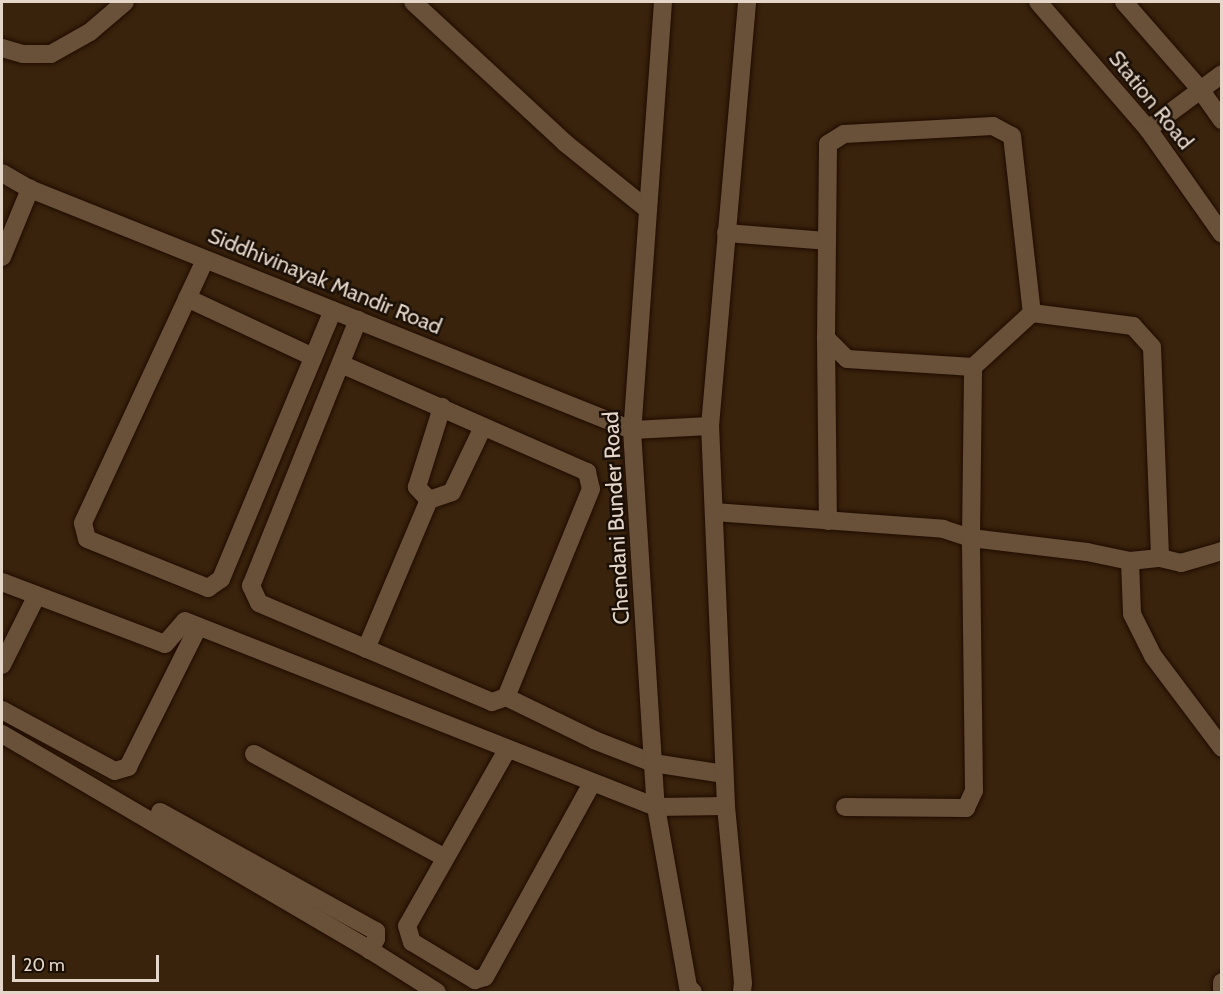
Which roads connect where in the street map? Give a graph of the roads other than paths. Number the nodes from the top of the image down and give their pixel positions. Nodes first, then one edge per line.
1 (125, 2) edge
2 (415, 2) edge
3 (663, 2) edge
4 (747, 2) edge
5 (1038, 2) edge
6 (1124, 2) edge
7 (2, 48) edge
8 (1221, 74) edge
9 (1200, 89) junction
10 (1221, 120) edge
11 (1148, 129) junction
12 (2, 173) edge
13 (30, 189) junction
14 (647, 209) junction
15 (9, 221) edge
16 (726, 233) junction
17 (1221, 234) edge
18 (827, 241) junction
19 (2, 256) edge
20 (205, 260) junction
21 (188, 298) junction
22 (333, 310) junction
23 (1032, 313) junction
24 (358, 320) junction
25 (826, 338) junction
26 (313, 357) junction
27 (341, 364) junction
28 (973, 367) junction
29 (442, 407) junction
30 (710, 426) junction
31 (483, 427) junction
32 (633, 430) junction
33 (429, 500) junction
34 (714, 512) junction
35 (828, 521) junction
36 (971, 538) junction
37 (1221, 551) edge
38 (1160, 558) junction
39 (1130, 561) junction
40 (2, 582) edge
41 (37, 595) junction
42 (198, 627) junction
43 (366, 649) junction
44 (2, 665) edge
45 (506, 697) junction
46 (2, 710) edge
47 (2, 734) edge
48 (1221, 748) edge
49 (507, 750) junction
50 (254, 754) dead end
51 (653, 763) junction
52 (724, 774) junction
53 (592, 783) junction
54 (726, 806) junction
55 (656, 807) junction
56 (845, 807) dead end
57 (160, 812) dead end
58 (444, 857) junction
59 (370, 950) junction
60 (1221, 982) edge
61 (1221, 990) edge
62 (437, 993) edge
63 (693, 993) edge
64 (742, 993) edge

1 - 7 street
2 - 14 street
3 - 14 street, Chendani Bunder Road
4 - 16 street
5 - 11 street, Station Road
6 - 9 street, Station Road
8 - 9 street
9 - 10 street, Station Road
9 - 11 street
11 - 17 street, Station Road
12 - 13 street, Siddhivinayak Mandir Road
13 - 15 street
13 - 20 street, Siddhivinayak Mandir Road
14 - 32 street, Chendani Bunder Road
15 - 19 street
16 - 18 street
16 - 30 street
18 - 23 street
18 - 25 street
20 - 21 street
20 - 22 street, Siddhivinayak Mandir Road
21 - 26 street
21 - 26 street
22 - 24 street, Siddhivinayak Mandir Road
22 - 26 street
23 - 28 street
23 - 38 street
24 - 27 street
24 - 32 street, Siddhivinayak Mandir Road
25 - 28 street
25 - 35 street
27 - 29 street
27 - 43 street
28 - 36 street
29 - 31 street
29 - 33 street
30 - 32 street
30 - 34 street
31 - 33 street
31 - 45 street
32 - 51 street, Chendani Bunder Road
33 - 43 street
34 - 35 street
34 - 52 street
35 - 36 street
36 - 39 street
36 - 56 street
37 - 38 street
38 - 39 street
39 - 48 street
40 - 41 street
41 - 42 street
41 - 44 street
42 - 46 street
42 - 49 street
43 - 45 street
45 - 51 street
47 - 59 street
49 - 53 street
49 - 58 street
50 - 58 street
51 - 52 street
51 - 55 street, Chendani Bunder Road
52 - 54 street
53 - 55 street
53 - 58 street
54 - 55 street
54 - 64 street
55 - 63 street, Chendani Bunder Road
57 - 59 street
59 - 62 street
60 - 61 street

